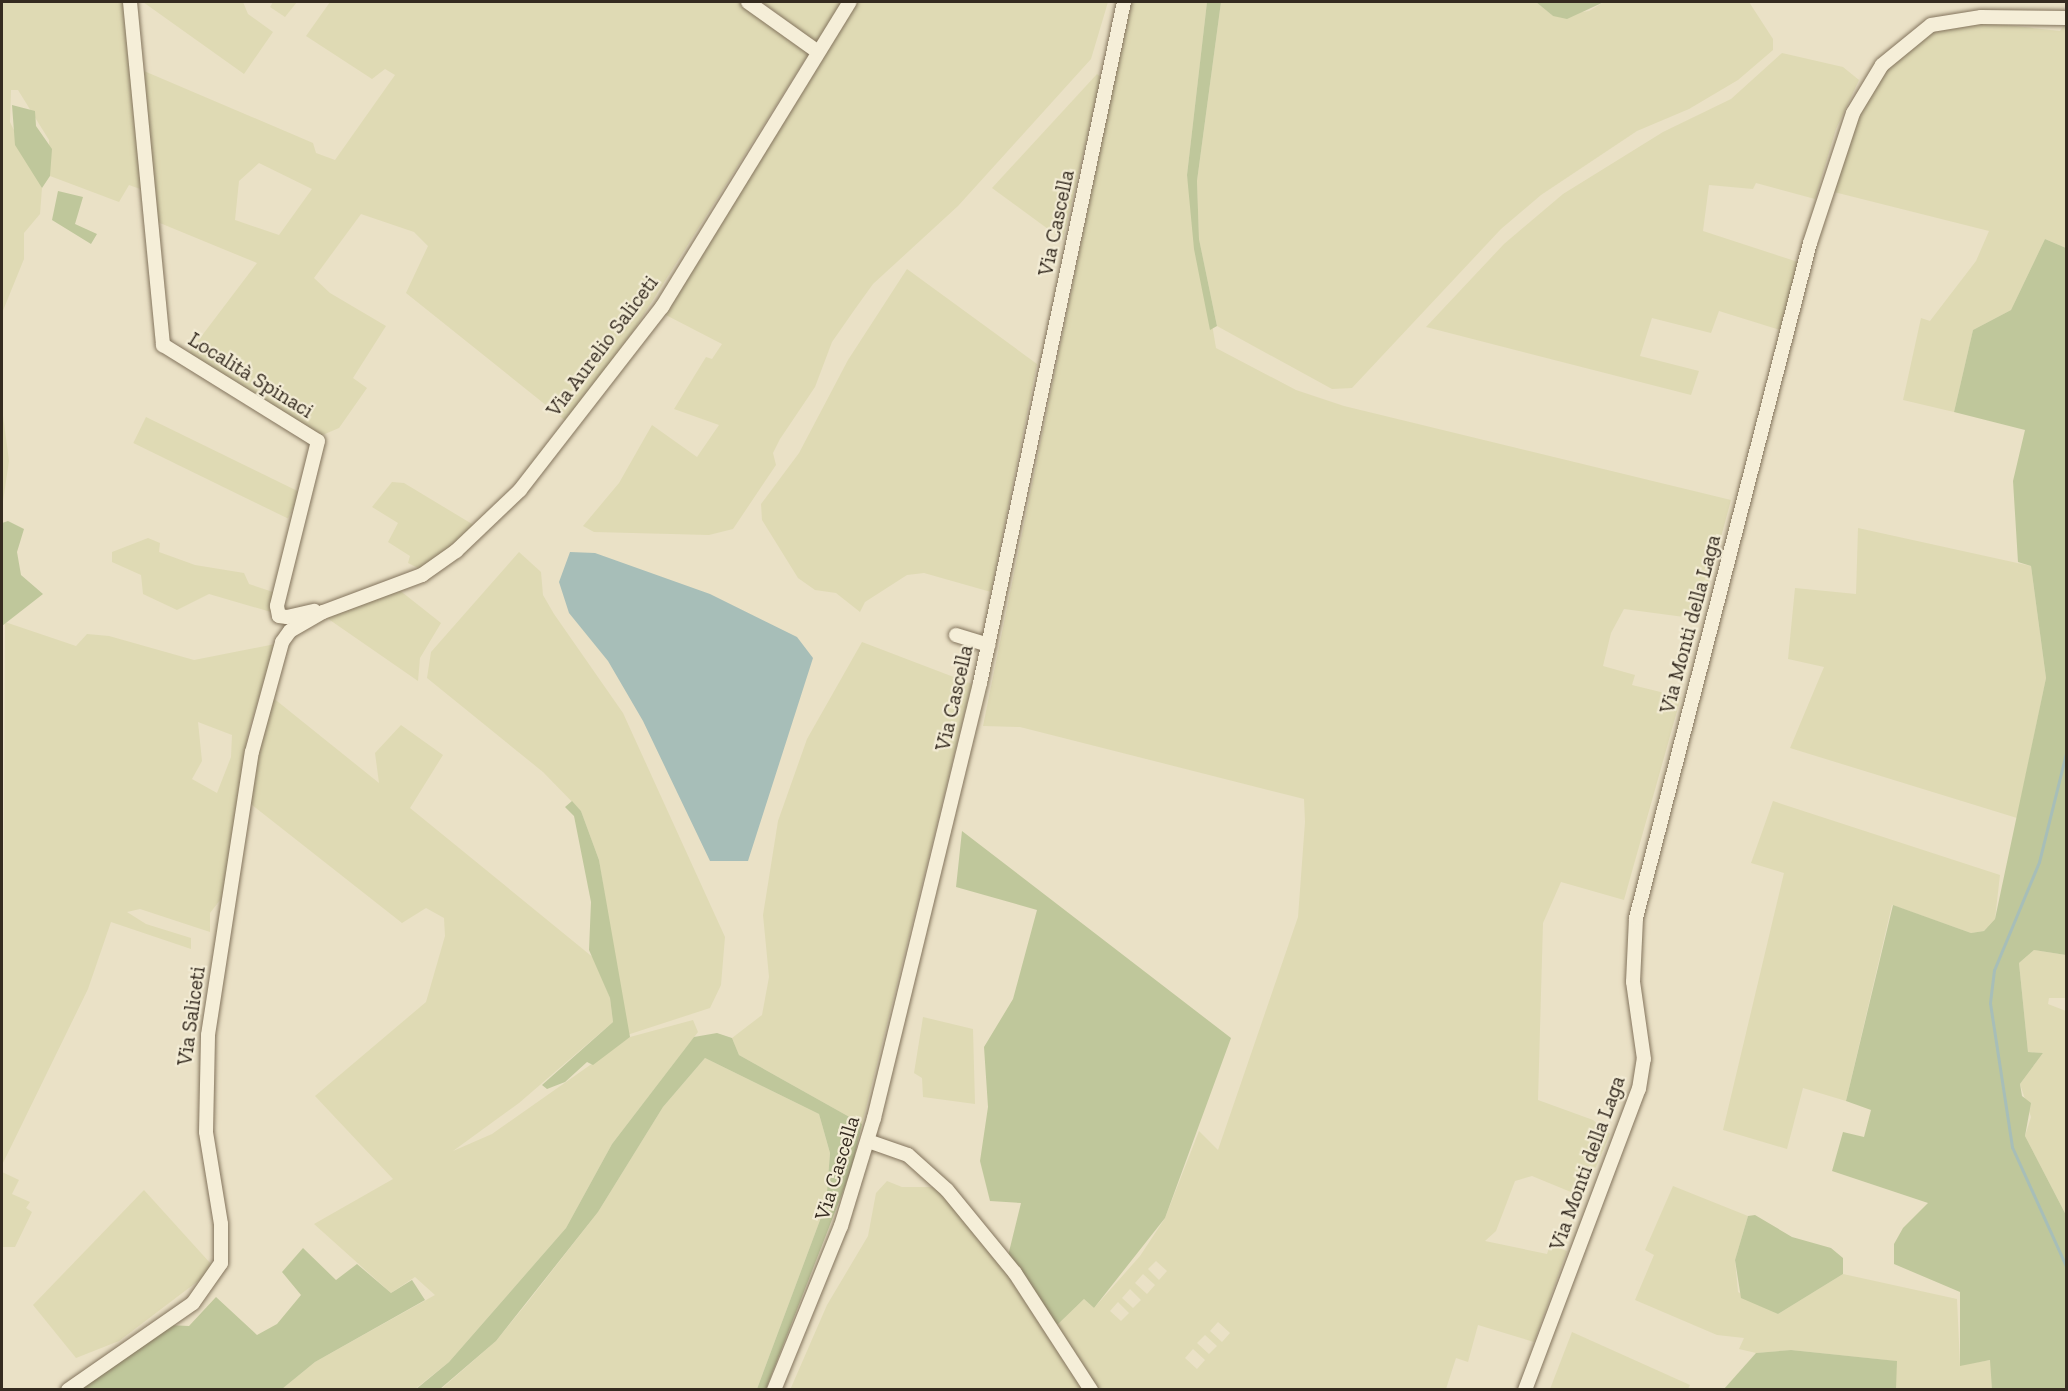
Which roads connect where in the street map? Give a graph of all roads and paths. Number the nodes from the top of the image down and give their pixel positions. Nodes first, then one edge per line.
1 (130, 2) edge
2 (748, 2) edge
3 (850, 2) edge
4 (1124, 2) edge
5 (2067, 18) edge
6 (818, 52) junction
7 (334, 611) junction
8 (956, 635) dead end
9 (988, 645) junction
10 (868, 1142) junction
11 (68, 1389) edge
12 (774, 1389) edge
13 (1091, 1389) edge
14 (1525, 1389) edge

1 - 7 street, Località Spinaci
2 - 6 street
3 - 6 street, Via Aurelio Saliceti
4 - 9 street, Via Cascella
5 - 14 street, Via Monti della Laga
6 - 7 street, Via Aurelio Saliceti
7 - 11 street, Via Saliceti
8 - 9 street
9 - 10 street, Via Cascella
10 - 12 street, Via Cascella
10 - 13 street

